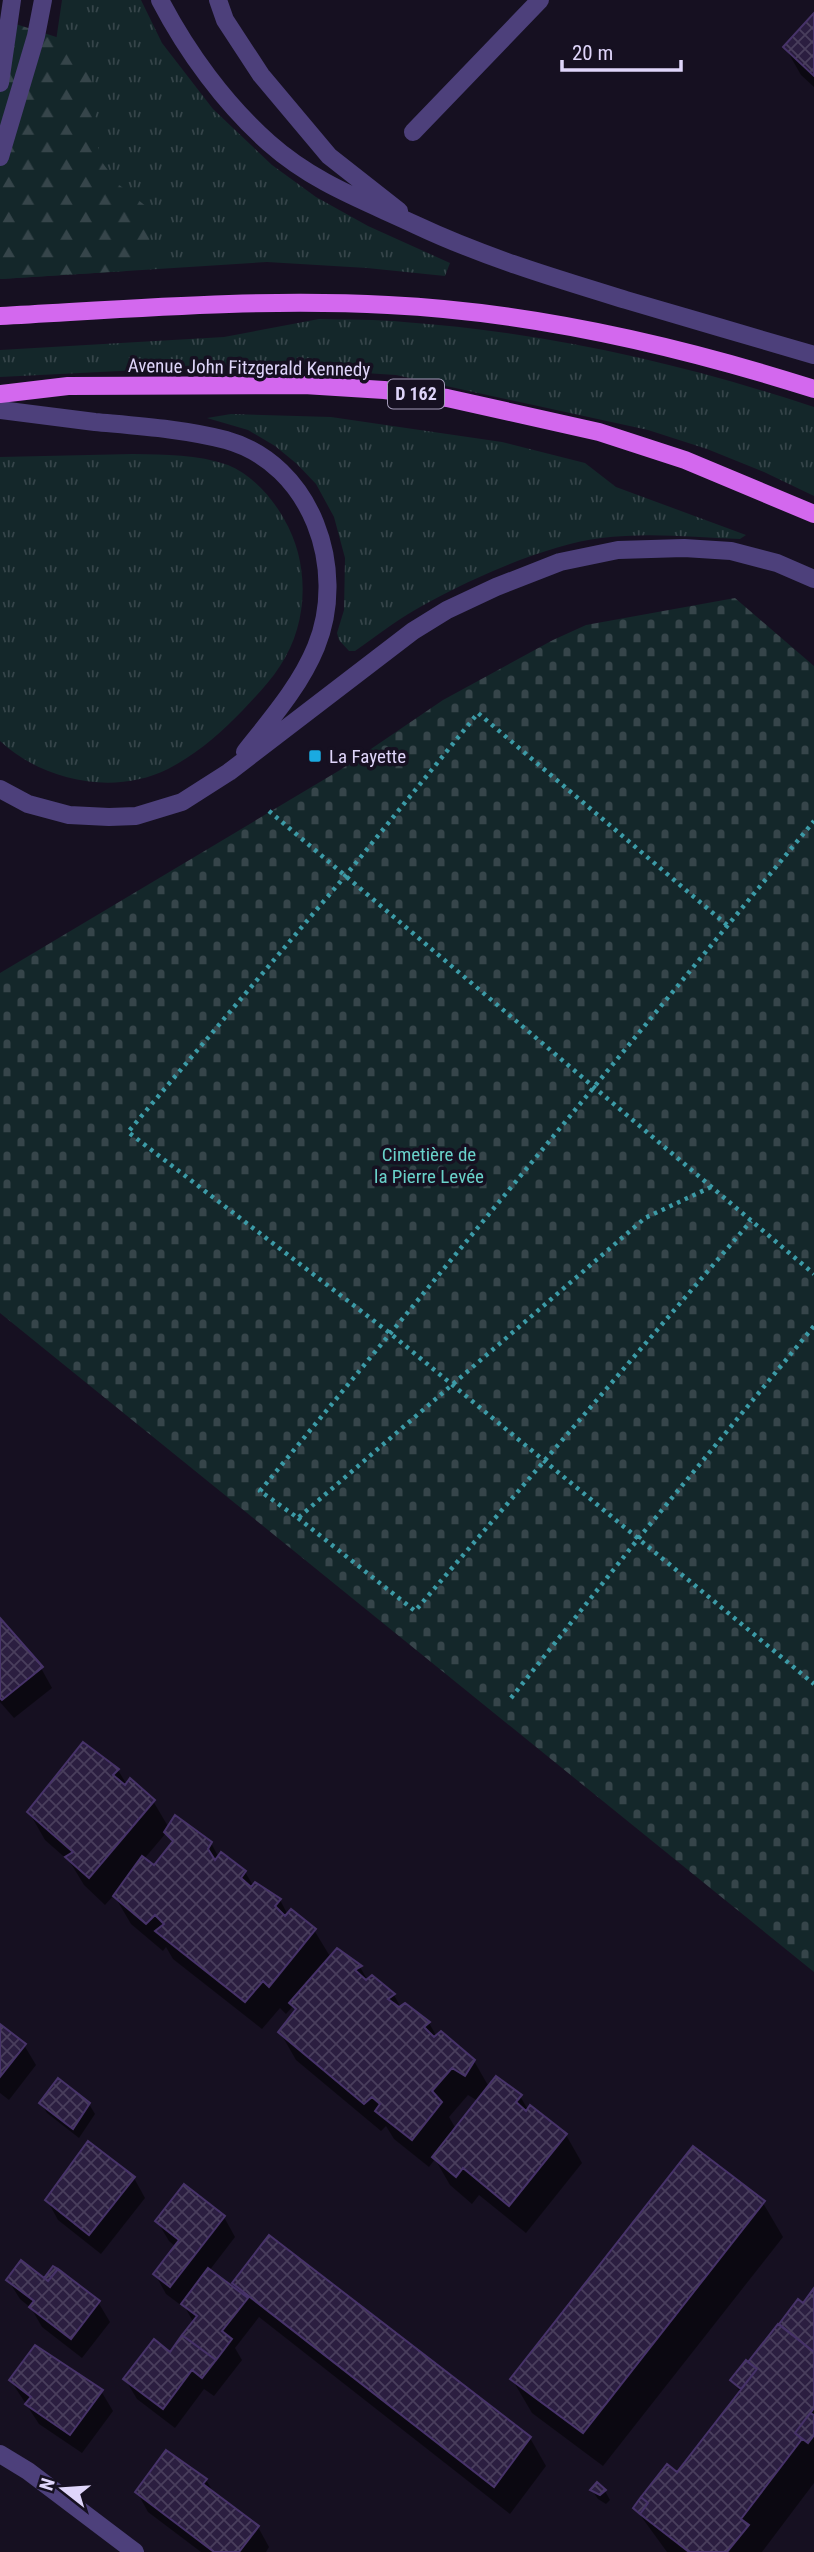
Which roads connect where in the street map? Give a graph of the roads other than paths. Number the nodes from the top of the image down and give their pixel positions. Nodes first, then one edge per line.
1 (12, 0) edge
2 (24, 0) edge
3 (43, 0) edge
4 (160, 0) edge
5 (218, 0) edge
6 (540, 0) edge
7 (36, 36) junction
8 (0, 83) edge
9 (413, 132) dead end
10 (0, 157) edge
11 (418, 226) junction
12 (0, 316) edge
13 (814, 355) edge
14 (814, 389) edge
15 (0, 394) edge
16 (0, 410) edge
17 (814, 514) edge
18 (814, 579) edge
19 (229, 772) junction
20 (0, 789) edge
21 (0, 2454) edge
22 (135, 2552) edge

1 - 8 street
2 - 7 street
3 - 7 street
4 - 11 street
5 - 11 street
6 - 9 street
7 - 10 street
11 - 13 street
12 - 14 main road
15 - 17 main road, Avenue John Fitzgerald Kennedy / D 162
16 - 19 street
18 - 19 street
19 - 20 street
21 - 22 street

